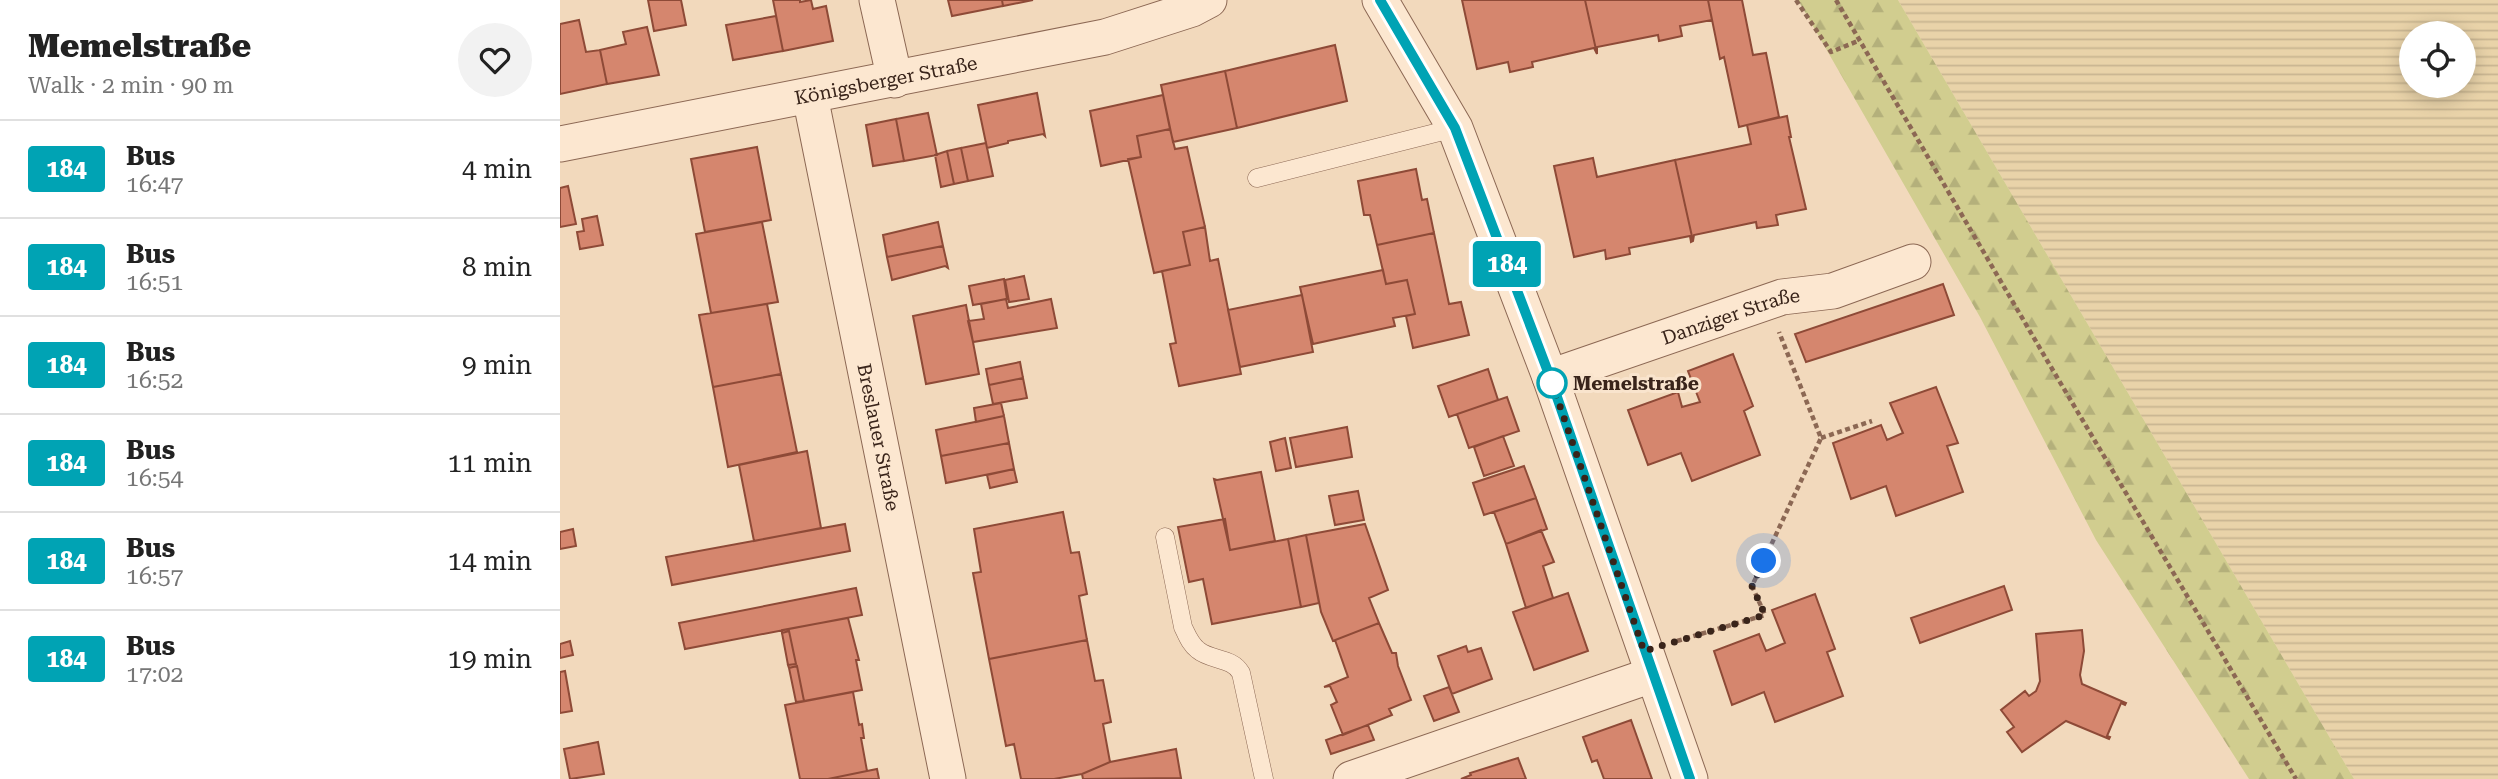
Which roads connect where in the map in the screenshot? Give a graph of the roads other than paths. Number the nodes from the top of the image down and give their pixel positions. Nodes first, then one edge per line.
1 (877, 0) edge
2 (1209, 0) edge
3 (1380, 0) edge
4 (895, 80) junction
5 (810, 96) junction
6 (1455, 128) junction
7 (560, 144) edge
8 (1257, 178) dead end
9 (1913, 262) dead end
10 (1550, 377) junction
11 (1165, 537) dead end
12 (1648, 663) junction
13 (948, 779) edge
14 (1264, 779) edge
15 (1351, 779) edge
16 (1690, 779) edge

1 - 4 street
2 - 4 street, Königsberger Straße
3 - 6 street
4 - 5 street, Königsberger Straße
5 - 7 street, Königsberger Straße
5 - 13 street, Breslauer Straße
6 - 8 lane
6 - 10 street
9 - 10 street, Danziger Straße
10 - 12 street
11 - 14 lane
12 - 15 street
12 - 16 street

